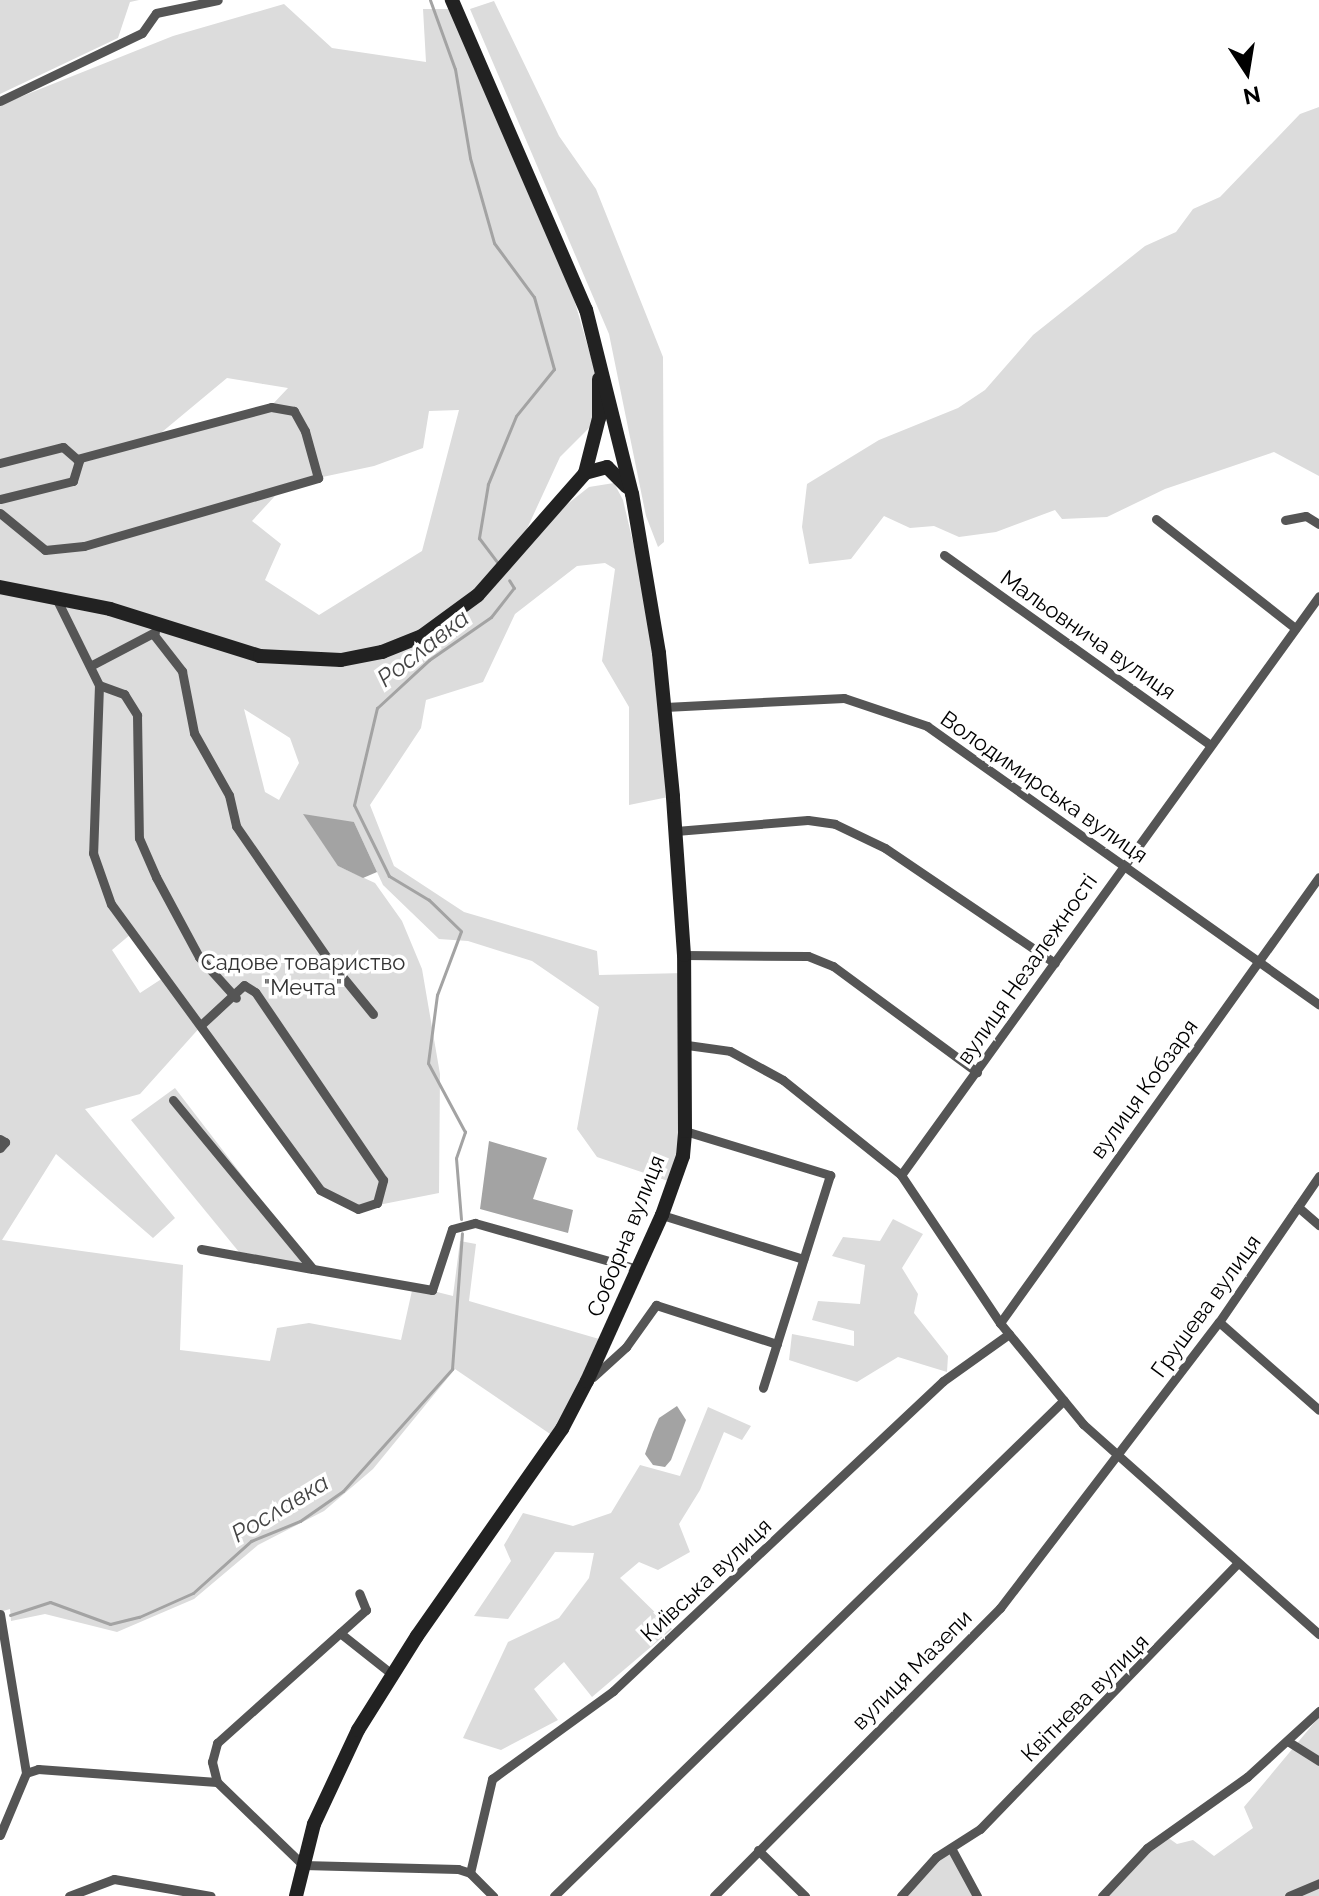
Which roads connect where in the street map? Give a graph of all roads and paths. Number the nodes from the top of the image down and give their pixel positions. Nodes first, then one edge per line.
1 (218, 0) edge
2 (452, 0) edge
3 (0, 101) edge
4 (599, 354) junction
5 (0, 452) edge
6 (77, 459) junction
7 (4, 461) edge
8 (585, 473) junction
9 (632, 494) junction
10 (0, 499) edge
11 (0, 513) edge
12 (1156, 519) dead end
13 (1285, 520) dead end
14 (1319, 524) edge
15 (944, 555) dead end
16 (0, 587) edge
17 (55, 595) junction
18 (1319, 596) edge
19 (1295, 628) junction
20 (156, 630) junction
21 (92, 665) junction
22 (99, 685) junction
23 (665, 707) junction
24 (1210, 745) junction
25 (676, 831) junction
26 (1123, 865) junction
27 (1319, 877) edge
28 (684, 955) junction
29 (1259, 961) junction
30 (1055, 963) junction
31 (236, 998) junction
32 (1319, 1005) edge
33 (373, 1014) dead end
34 (202, 1024) junction
35 (687, 1045) junction
36 (977, 1072) junction
37 (173, 1100) dead end
38 (685, 1131) junction
39 (0, 1139) edge
40 (0, 1148) edge
41 (901, 1175) junction
42 (1319, 1176) edge
43 (1298, 1207) junction
44 (662, 1215) junction
45 (1319, 1225) edge
46 (201, 1249) dead end
47 (803, 1259) junction
48 (313, 1269) junction
49 (638, 1269) junction
50 (1219, 1322) junction
51 (1000, 1323) junction
52 (1009, 1334) junction
53 (777, 1344) junction
54 (587, 1381) junction
55 (763, 1388) dead end
56 (1064, 1400) junction
57 (1319, 1410) edge
58 (1119, 1455) junction
59 (1237, 1564) junction
60 (359, 1593) dead end
61 (0, 1614) edge
62 (340, 1633) junction
63 (1319, 1634) edge
64 (393, 1675) junction
65 (1319, 1711) edge
66 (1289, 1742) junction
67 (1319, 1761) edge
68 (26, 1773) junction
69 (217, 1782) junction
70 (0, 1835) edge
71 (951, 1848) junction
72 (758, 1850) junction
73 (303, 1865) junction
74 (470, 1873) junction
75 (1319, 1883) edge
76 (86, 1892) edge
77 (69, 1896) edge
78 (211, 1896) edge
79 (296, 1896) edge
80 (493, 1896) edge
81 (554, 1896) edge
82 (714, 1896) edge
83 (805, 1896) edge
84 (901, 1896) edge
85 (977, 1896) edge
86 (1102, 1896) edge
87 (1289, 1896) edge

1 - 3 street
2 - 4 street
4 - 8 street
4 - 9 street, Соборна вулиця
5 - 7 street
6 - 7 street
6 - 10 street
6 - 11 street
8 - 9 street
8 - 20 street
9 - 23 street, Соборна вулиця
12 - 19 street
13 - 14 street
15 - 24 street, Мальовнича вулиця
16 - 17 street
17 - 20 street
17 - 21 street
18 - 19 street, вулиця Незалежності
19 - 24 street, вулиця Незалежності
20 - 21 street
20 - 33 street
21 - 22 street
22 - 31 street
22 - 34 street
23 - 25 street, Соборна вулиця
23 - 26 street, Володимирська вулиця
24 - 26 street, вулиця Незалежності
25 - 28 street, Соборна вулиця
25 - 30 street
26 - 29 street, Володимирська вулиця
26 - 30 street, вулиця Незалежності
27 - 29 street, вулиця Кобзаря
28 - 35 street, Соборна вулиця
28 - 36 street
29 - 32 street, Володимирська вулиця
29 - 51 street, вулиця Кобзаря
30 - 36 street, вулиця Незалежності
31 - 34 street
31 - 34 street
35 - 38 street, Соборна вулиця
35 - 41 street
36 - 41 street, вулиця Незалежності
37 - 48 street
38 - 44 street, Соборна вулиця
38 - 47 street
39 - 40 street
41 - 51 street
42 - 43 street, Грушева вулиця
43 - 45 street
43 - 50 street, Грушева вулиця
44 - 47 street
44 - 49 street, Соборна вулиця
46 - 48 street
47 - 53 street
48 - 49 street
49 - 54 street, Соборна вулиця
50 - 57 street
50 - 58 street, Грушева вулиця
51 - 52 street
52 - 56 street
52 - 74 street, Київська вулиця
53 - 54 street
53 - 55 street
54 - 64 street, Соборна вулиця
56 - 58 street
56 - 81 street
58 - 59 street
58 - 72 street, вулиця Мазепи
59 - 63 street
59 - 71 street, Квітнева вулиця
60 - 62 street
61 - 68 street
62 - 64 street
62 - 69 street
64 - 73 street, Соборна вулиця
65 - 66 street
66 - 67 street
66 - 86 street
68 - 69 street
68 - 70 street
69 - 73 street
71 - 84 street, Квітнева вулиця
71 - 85 street
72 - 82 street, вулиця Мазепи
72 - 83 street
73 - 74 street
73 - 79 street, Соборна вулиця
74 - 80 street
75 - 87 street
76 - 77 street
76 - 78 street

